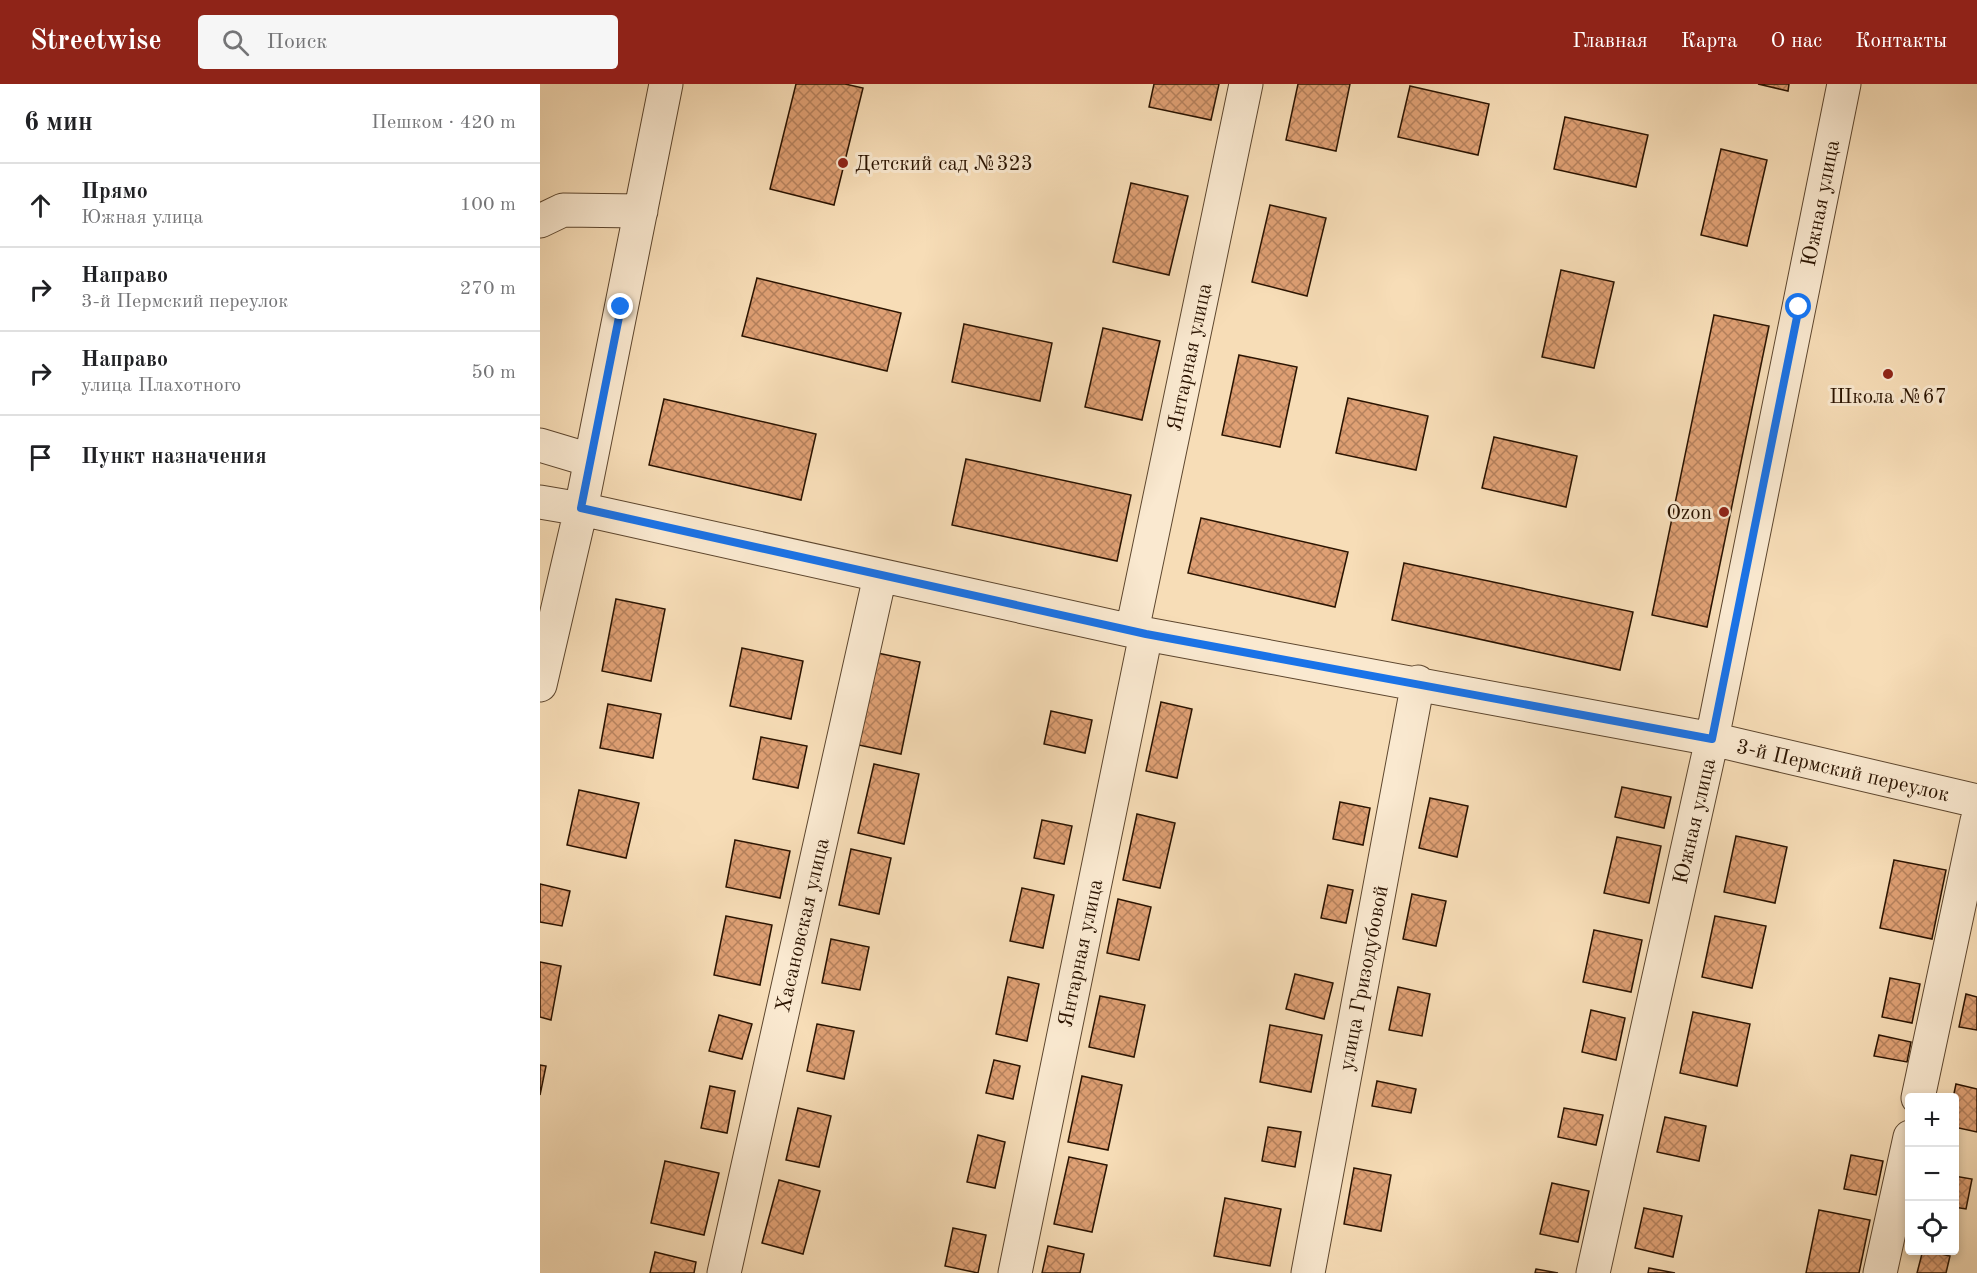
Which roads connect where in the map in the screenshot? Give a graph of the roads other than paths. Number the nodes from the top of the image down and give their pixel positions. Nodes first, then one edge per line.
1 (666, 84) edge
2 (1246, 84) edge
3 (1844, 84) edge
4 (641, 211) junction
5 (552, 215) edge
6 (540, 445) edge
7 (590, 460) junction
8 (540, 502) edge
9 (581, 508) junction
10 (880, 576) junction
11 (1139, 632) junction
12 (1418, 682) junction
13 (540, 685) edge
14 (1712, 739) junction
15 (1977, 801) edge
16 (1977, 821) edge
17 (1919, 1093) edge
18 (1908, 1147) edge
19 (724, 1273) edge
20 (1015, 1273) edge
21 (1308, 1273) edge
22 (1593, 1273) edge
23 (1880, 1273) edge

1 - 4 street
2 - 11 street, Янтарная улица
3 - 14 street, Южная улица
4 - 5 street
4 - 7 street
6 - 7 street
7 - 9 street
8 - 9 street, 3-й Пермский переулок
9 - 10 street, 3-й Пермский переулок
9 - 13 street
10 - 11 street, 3-й Пермский переулок
10 - 19 street, Хасановская улица
11 - 12 street, 3-й Пермский переулок
11 - 20 street, Янтарная улица
12 - 14 street, 3-й Пермский переулок
12 - 21 street, улица Гризодубовой
14 - 15 street, 3-й Пермский переулок
14 - 22 street, Южная улица
16 - 17 street
18 - 23 street

